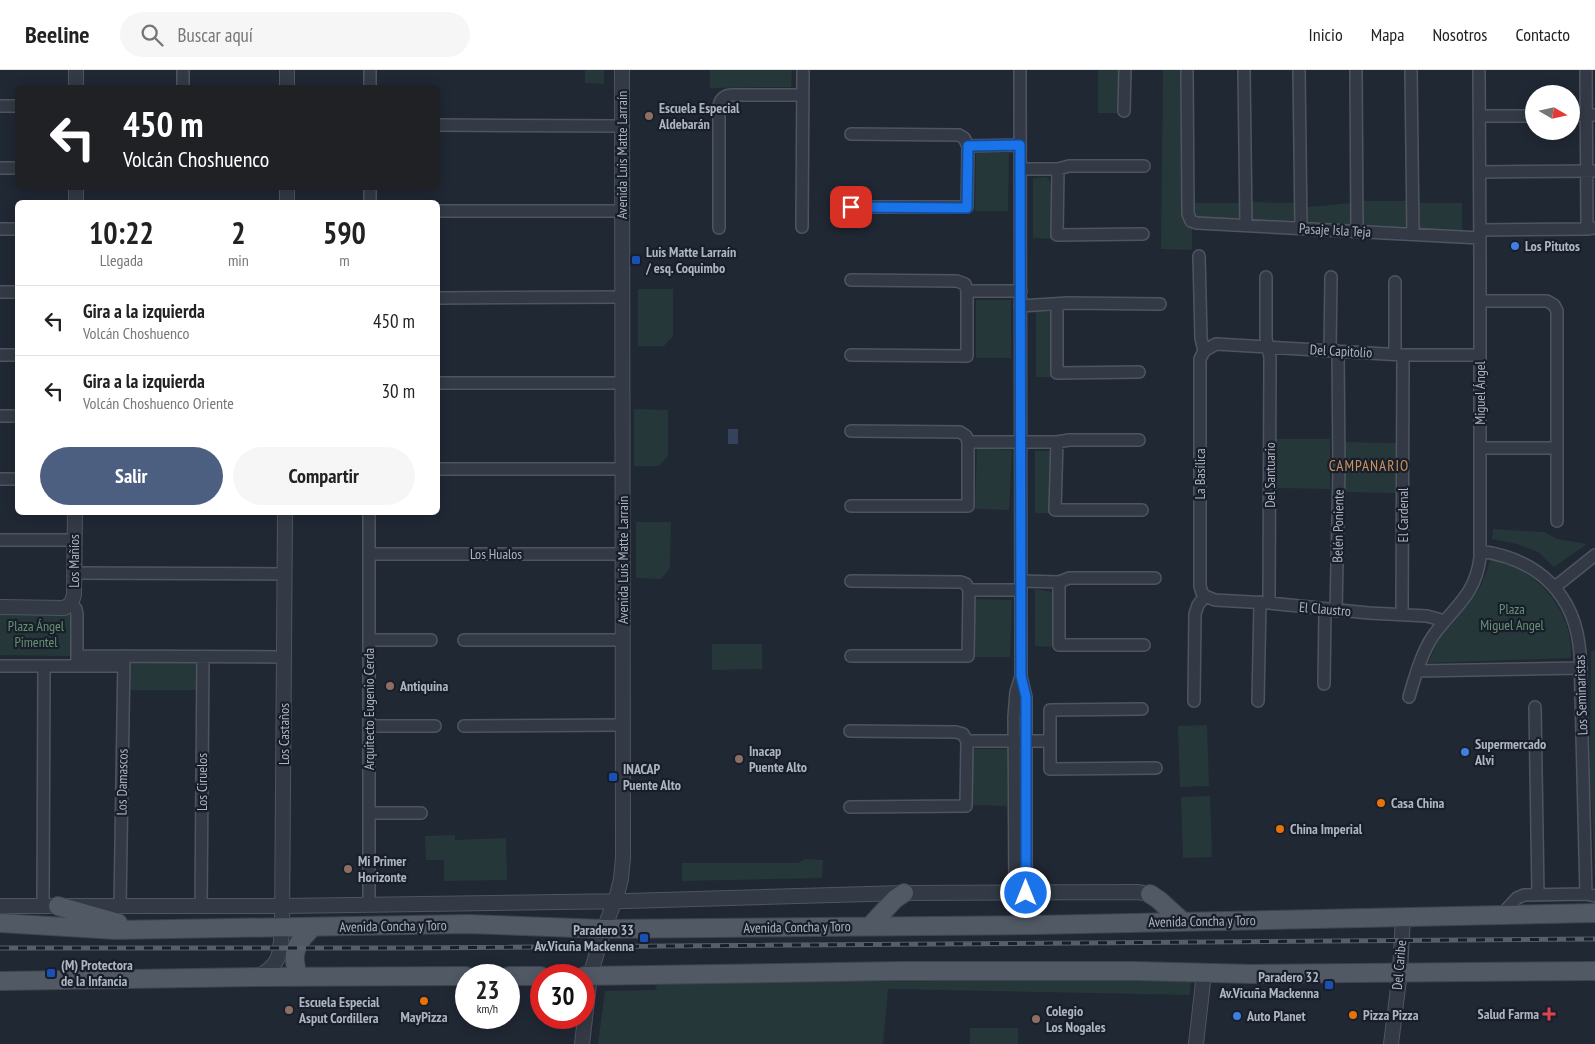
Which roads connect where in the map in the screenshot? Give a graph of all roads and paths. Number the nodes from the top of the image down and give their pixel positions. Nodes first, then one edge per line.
1 (76, 70) edge
2 (183, 70) edge
3 (287, 70) edge
4 (370, 70) edge
5 (622, 70) edge
6 (803, 70) edge
7 (1020, 70) edge
8 (1125, 70) edge
9 (1187, 70) edge
10 (1244, 70) edge
11 (1299, 70) edge
12 (1356, 70) edge
13 (1412, 70) edge
14 (1479, 70) edge
15 (1586, 70) edge
16 (76, 85) edge
17 (183, 85) edge
18 (287, 85) edge
19 (370, 85) edge
20 (803, 95) junction
21 (0, 106) edge
22 (15, 106) edge
23 (1124, 111) dead end
24 (1591, 115) edge
25 (1479, 116) junction
26 (1525, 116) edge
27 (440, 125) edge
28 (622, 126) junction
29 (851, 134) dead end
30 (1020, 145) junction
31 (968, 146) junction
32 (1144, 166) dead end
33 (0, 168) edge
34 (15, 168) edge
35 (1020, 169) junction
36 (1058, 169) junction
37 (1591, 171) edge
38 (1480, 172) junction
39 (851, 207) dead end
40 (622, 211) junction
41 (440, 212) edge
42 (1246, 225) junction
43 (802, 227) dead end
44 (719, 228) dead end
45 (1301, 228) junction
46 (1591, 228) edge
47 (0, 229) edge
48 (15, 229) edge
49 (1357, 231) junction
50 (1143, 234) dead end
51 (1413, 234) junction
52 (1480, 234) junction
53 (1199, 256) dead end
54 (1266, 277) dead end
55 (1330, 277) dead end
56 (851, 280) dead end
57 (1395, 282) dead end
58 (967, 291) junction
59 (1020, 291) junction
60 (0, 292) edge
61 (15, 292) edge
62 (622, 297) junction
63 (440, 298) edge
64 (1480, 301) junction
65 (1160, 304) dead end
66 (1057, 305) junction
67 (1020, 306) junction
68 (1268, 347) junction
69 (1204, 351) junction
70 (1334, 351) junction
71 (0, 355) edge
72 (15, 355) edge
73 (851, 355) dead end
74 (1399, 355) junction
75 (1480, 355) junction
76 (1139, 372) dead end
77 (440, 383) edge
78 (622, 383) junction
79 (0, 416) edge
80 (15, 416) edge
81 (851, 431) dead end
82 (1139, 440) dead end
83 (968, 442) junction
84 (1020, 442) junction
85 (1057, 442) junction
86 (1480, 448) junction
87 (1557, 448) junction
88 (623, 468) junction
89 (440, 469) edge
90 (0, 479) edge
91 (15, 479) edge
92 (851, 506) dead end
93 (1142, 510) dead end
94 (74, 515) edge
95 (285, 515) edge
96 (369, 515) edge
97 (1557, 521) dead end
98 (0, 540) edge
99 (74, 540) junction
100 (1480, 551) junction
101 (370, 554) junction
102 (623, 554) junction
103 (1595, 554) edge
104 (74, 572) junction
105 (285, 574) junction
106 (1155, 578) dead end
107 (851, 581) dead end
108 (1059, 582) junction
109 (1021, 586) junction
110 (1555, 588) junction
111 (969, 590) junction
112 (1204, 596) junction
113 (1265, 603) junction
114 (70, 604) junction
115 (0, 607) edge
116 (1331, 610) junction
117 (1402, 614) junction
118 (1445, 621) junction
119 (369, 640) junction
120 (431, 640) dead end
121 (464, 640) dead end
122 (623, 640) junction
123 (1144, 645) dead end
124 (851, 656) dead end
125 (203, 657) junction
126 (284, 657) junction
127 (77, 661) junction
128 (124, 661) junction
129 (0, 666) edge
130 (44, 666) junction
131 (1581, 668) junction
132 (1418, 671) junction
133 (1324, 684) dead end
134 (1409, 698) dead end
135 (1194, 700) dead end
136 (1258, 701) dead end
137 (1536, 707) dead end
138 (1142, 709) dead end
139 (623, 725) junction
140 (369, 726) junction
141 (435, 726) dead end
142 (464, 726) dead end
143 (850, 731) dead end
144 (967, 741) junction
145 (1020, 741) junction
146 (1050, 741) junction
147 (1156, 768) dead end
148 (850, 807) dead end
149 (369, 813) junction
150 (420, 813) dead end
151 (904, 893) junction
152 (1020, 893) junction
153 (1150, 894) joint
154 (1538, 895) junction
155 (1591, 895) edge
156 (615, 901) junction
157 (369, 905) junction
158 (0, 906) edge
159 (51, 906) junction
160 (201, 906) junction
161 (283, 906) junction
162 (120, 907) junction
163 (1595, 913) edge
164 (1502, 914) junction
165 (1403, 916) junction
166 (1182, 921) junction
167 (0, 923) edge
168 (870, 926) junction
169 (313, 927) junction
170 (282, 928) junction
171 (604, 929) junction
172 (142, 930) junction
173 (280, 955) junction
174 (591, 964) edge
175 (296, 967) junction
176 (1595, 971) edge
177 (1400, 972) junction
178 (1204, 973) junction
179 (455, 976) edge
180 (595, 976) edge
181 (257, 977) junction
182 (312, 977) junction
183 (0, 982) edge
184 (583, 1029) edge
185 (582, 1044) edge
186 (1196, 1044) edge
187 (1391, 1044) edge

1 - 16 street
2 - 17 street
3 - 18 street
4 - 19 street
5 - 28 street, Avenida Luis Matte Larraín
6 - 20 street
7 - 30 street
8 - 23 street
9 - 42 street, Pasaje Isla Teja
10 - 42 street
11 - 45 street
12 - 49 street
13 - 51 street
14 - 25 street, Miguel Ángel
15 - 24 street
20 - 43 street
20 - 44 street
21 - 22 street
24 - 37 street
25 - 26 street
25 - 38 street, Miguel Ángel
27 - 28 street
28 - 40 street, Avenida Luis Matte Larraín
29 - 31 street
30 - 31 street
30 - 35 street
31 - 39 street
32 - 36 street
33 - 34 street
35 - 36 street
35 - 59 street
36 - 50 street
37 - 38 street
37 - 46 street
38 - 52 street, Miguel Ángel
40 - 41 street
40 - 62 street, Avenida Luis Matte Larraín
42 - 45 street, Pasaje Isla Teja
45 - 49 street, Pasaje Isla Teja
46 - 52 street, Pasaje Isla Teja
47 - 48 street
49 - 51 street, Pasaje Isla Teja
51 - 52 street, Pasaje Isla Teja
52 - 64 street, Miguel Ángel
53 - 69 street, La Basílica
54 - 68 street, Del Santuario
55 - 70 street, Belén Poniente
56 - 58 street
57 - 74 street, El Cardenal
58 - 59 street
58 - 73 street
59 - 67 street
60 - 61 street
62 - 63 street
62 - 78 street, Avenida Luis Matte Larraín
64 - 75 street, Miguel Ángel
64 - 87 street
65 - 66 street
66 - 67 street
66 - 76 street
67 - 84 street
68 - 69 street, Del Capitolio
68 - 70 street, Del Capitolio
68 - 113 street, Del Santuario
69 - 112 street, La Basílica
70 - 74 street, Del Capitolio
70 - 116 street, Belén Poniente
71 - 72 street
74 - 75 street, Del Capitolio
74 - 117 street, El Cardenal
75 - 86 street, Miguel Ángel
77 - 78 street
78 - 88 street, Avenida Luis Matte Larraín
79 - 80 street
81 - 83 street
82 - 85 street
83 - 84 street
83 - 92 street
84 - 85 street
84 - 109 street
85 - 93 street
86 - 87 street
86 - 100 street, Miguel Ángel
87 - 97 street
88 - 89 street
88 - 102 street, Avenida Luis Matte Larraín
90 - 91 street
94 - 99 street, Los Mañíos
95 - 105 street, Los Castaños
96 - 101 street, Arquitecto Eugenio Cerda
98 - 99 street
99 - 104 street, Los Mañíos
100 - 110 street, Los Seminaristas
100 - 118 street, Miguel Ángel
101 - 102 street, Los Hualos
101 - 119 street, Arquitecto Eugenio Cerda
102 - 122 street, Avenida Luis Matte Larraín
103 - 110 street
104 - 105 street
104 - 114 street, Los Mañíos
105 - 126 street, Los Castaños
106 - 108 street
107 - 111 street
108 - 109 street
108 - 123 street
109 - 111 street
109 - 145 street
110 - 131 street, Los Seminaristas
111 - 124 street
112 - 113 street, El Claustro
112 - 135 street
113 - 116 street, El Claustro
113 - 136 street, Del Santuario
114 - 115 street
114 - 127 street, Los Mañíos
116 - 117 street, El Claustro
116 - 133 street, Belén Poniente
117 - 118 street, El Claustro
118 - 132 street, Miguel Ángel
119 - 120 street
119 - 140 street, Arquitecto Eugenio Cerda
121 - 122 street
122 - 139 street, Avenida Luis Matte Larraín
125 - 126 street
125 - 128 street
125 - 160 street, Los Ciruelos
126 - 161 street, Los Castaños
127 - 128 street
127 - 130 street
128 - 162 street, Los Damascos
129 - 130 street
130 - 159 street
131 - 132 street
131 - 155 street, Los Seminaristas
132 - 134 street, Miguel Ángel
137 - 154 street
138 - 146 street
139 - 142 street
139 - 156 street, Avenida Luis Matte Larraín
140 - 141 street
140 - 149 street, Arquitecto Eugenio Cerda
143 - 144 street
144 - 145 street
144 - 148 street
145 - 146 street
145 - 152 street
146 - 147 street
149 - 150 street
149 - 157 street, Arquitecto Eugenio Cerda
151 - 152 street, Avenida Concha y Toro
151 - 156 street, Avenida Concha y Toro
151 - 168 main road
152 - 153 street, Avenida Concha y Toro
153 - 166 main road
154 - 155 street
154 - 164 street
156 - 157 street, Avenida Concha y Toro
156 - 171 street, Avenida Luis Matte Larraín
157 - 161 street, Avenida Concha y Toro
158 - 159 street, Avenida Concha y Toro
159 - 162 street, Avenida Concha y Toro
159 - 172 main road
160 - 161 street, Avenida Concha y Toro
160 - 162 street, Avenida Concha y Toro
161 - 170 street, Los Castaños
163 - 164 main road, Avenida Concha y Toro
164 - 165 main road, Avenida Concha y Toro
165 - 166 main road, Avenida Concha y Toro
165 - 177 street, Del Caribe
166 - 168 main road, Avenida Concha y Toro
167 - 172 main road, Avenida Concha y Toro
168 - 171 main road, Avenida Concha y Toro
169 - 170 main road, Avenida Concha y Toro
169 - 171 main road, Avenida Concha y Toro
169 - 175 main road
170 - 172 main road, Avenida Concha y Toro
170 - 173 street, Los Castaños
171 - 174 street, Avenida Luis Matte Larraín
173 - 175 street
173 - 181 street
175 - 182 street
176 - 177 main road
177 - 178 main road
177 - 187 street, Del Caribe
178 - 180 main road
178 - 186 street
179 - 182 main road
181 - 182 main road
181 - 183 main road
184 - 185 street, Avenida Luis Matte Larraín

